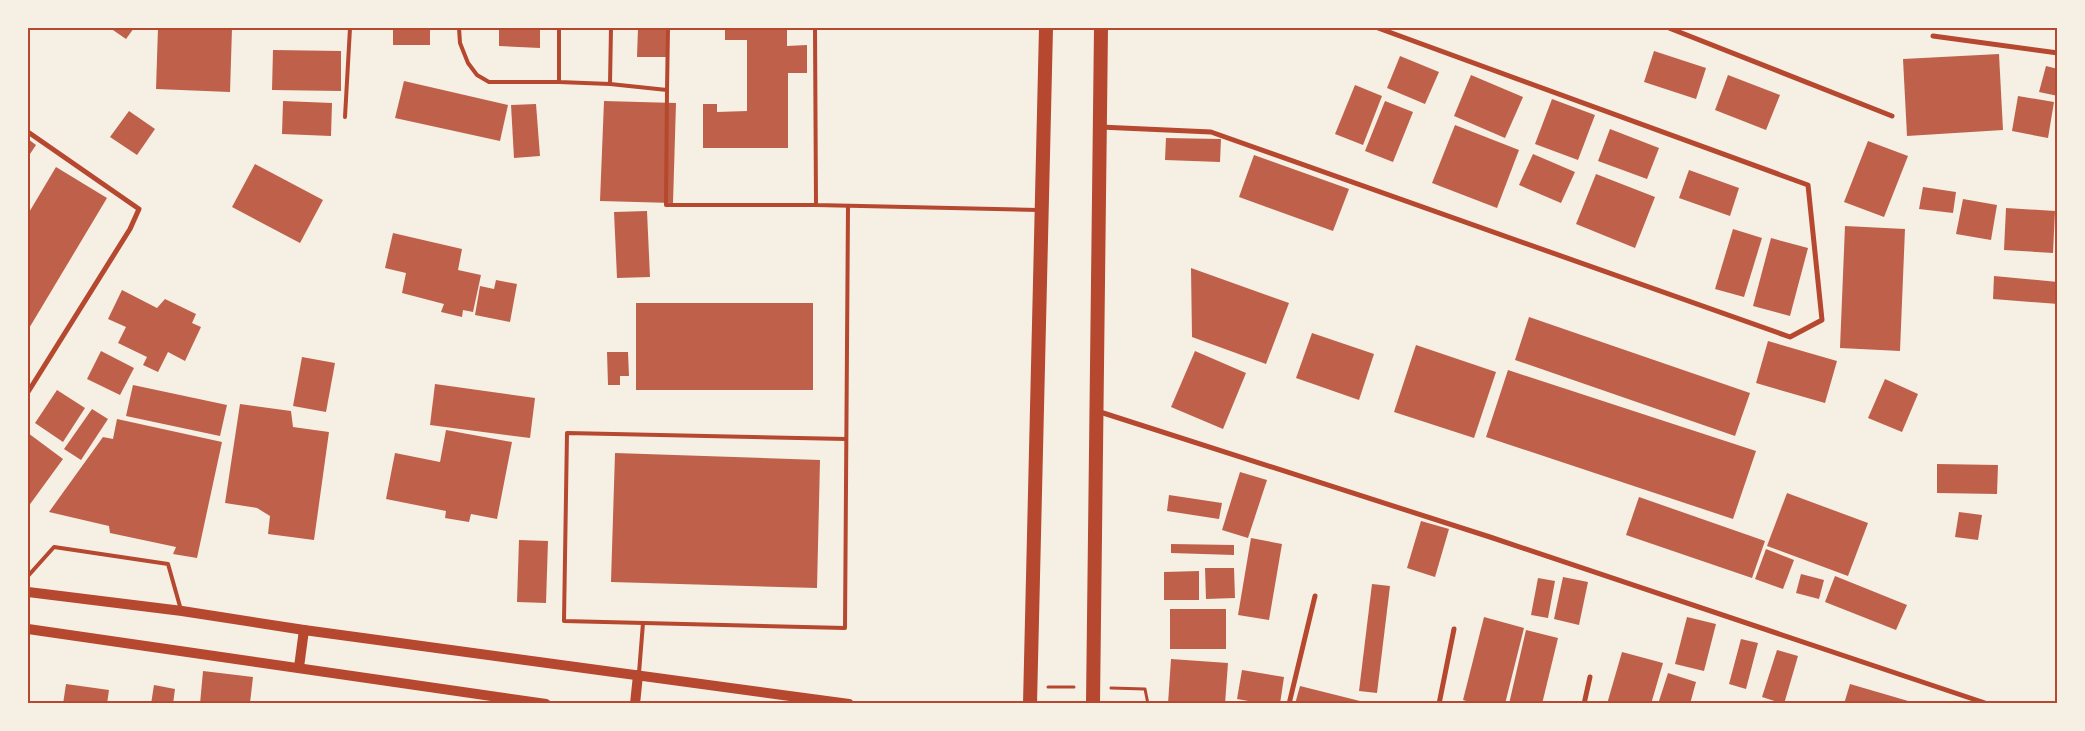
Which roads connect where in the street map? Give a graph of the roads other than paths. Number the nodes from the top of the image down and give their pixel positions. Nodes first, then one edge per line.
1 (350, 28) edge
2 (459, 28) edge
3 (559, 28) edge
4 (611, 28) edge
5 (668, 28) edge
6 (815, 28) edge
7 (1046, 28) edge
8 (1101, 28) edge
9 (1378, 28) edge
10 (1669, 28) edge
11 (1933, 36) dead end
12 (2058, 53) edge
13 (559, 82) junction
14 (610, 84) junction
15 (667, 90) junction
16 (1892, 116) dead end
17 (346, 117) dead end
18 (1100, 127) junction
19 (28, 132) edge
20 (816, 205) junction
21 (848, 206) junction
22 (1041, 210) junction
23 (28, 392) edge
24 (1096, 411) junction
25 (846, 440) junction
26 (28, 576) edge
27 (28, 592) edge
28 (1314, 596) dead end
29 (182, 611) junction
30 (643, 623) junction
31 (28, 629) edge
32 (1454, 629) dead end
33 (304, 630) junction
34 (299, 667) junction
35 (638, 675) junction
36 (1590, 678) dead end
37 (546, 704) edge
38 (635, 704) edge
39 (849, 704) edge
40 (1030, 704) edge
41 (1093, 704) edge
42 (1290, 704) edge
43 (1439, 704) edge
44 (1584, 704) edge
45 (1988, 704) edge

1 - 17 lane
2 - 13 lane
3 - 13 lane
4 - 14 lane
5 - 15 lane
6 - 20 lane
7 - 22 highway
8 - 18 highway
9 - 18 street
10 - 16 street
11 - 12 street
13 - 14 lane
14 - 15 lane
15 - 20 lane
18 - 24 highway
19 - 23 street
20 - 21 lane
21 - 22 lane
21 - 25 lane
22 - 40 highway
24 - 41 highway
24 - 45 street
25 - 30 lane
25 - 30 lane
26 - 29 lane
27 - 29 main road
28 - 42 street
29 - 33 main road
30 - 35 lane
31 - 34 main road
32 - 43 street
33 - 34 main road
33 - 35 main road
34 - 37 main road
35 - 38 main road
35 - 39 main road
36 - 44 street

